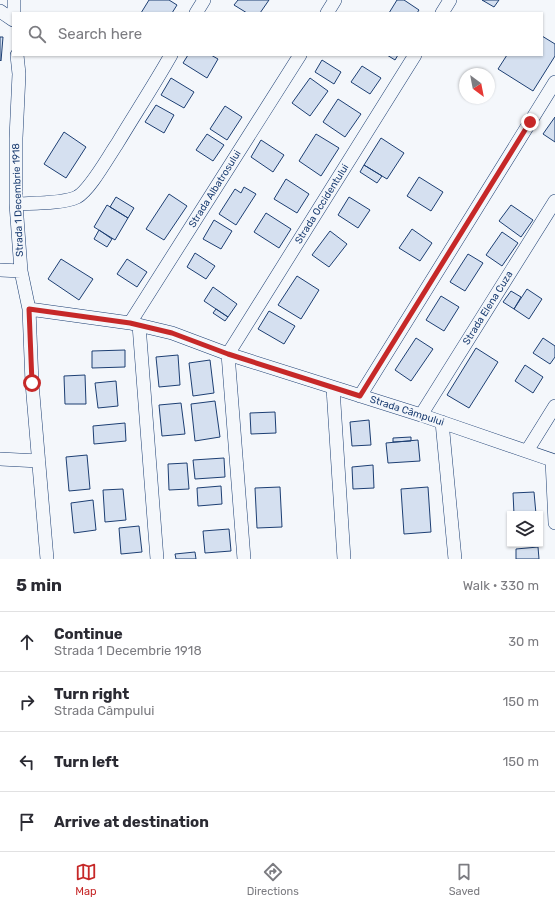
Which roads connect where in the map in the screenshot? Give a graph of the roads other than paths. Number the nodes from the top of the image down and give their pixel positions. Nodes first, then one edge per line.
1 (14, 0) edge
2 (204, 0) edge
3 (335, 0) edge
4 (450, 0) edge
5 (0, 12) edge
6 (14, 12) edge
7 (197, 12) edge
8 (328, 12) edge
9 (443, 12) edge
10 (12, 19) edge
11 (17, 56) edge
12 (171, 56) edge
13 (299, 56) edge
14 (415, 56) edge
15 (555, 82) edge
16 (555, 201) edge
17 (16, 204) junction
18 (0, 270) edge
19 (21, 271) junction
20 (29, 309) junction
21 (135, 324) junction
22 (228, 354) junction
23 (333, 388) junction
24 (360, 396) junction
25 (555, 406) edge
26 (421, 415) junction
27 (442, 422) junction
28 (527, 451) junction
29 (0, 459) edge
30 (553, 460) edge
31 (39, 461) junction
32 (555, 523) edge
33 (47, 559) edge
34 (157, 559) edge
35 (244, 559) edge
36 (344, 559) edge
37 (455, 559) edge

1 - 6 street
2 - 7 street
3 - 8 street
4 - 9 street
5 - 10 street
11 - 17 street, Strada 1 Decembrie 1918
12 - 17 street
13 - 21 street, Strada Albatrosului
14 - 22 street, Strada Occidentului
15 - 24 street
16 - 26 street, Strada Elena Cuza
17 - 19 street, Strada 1 Decembrie 1918
18 - 19 street
19 - 20 street, Strada 1 Decembrie 1918
20 - 21 street, Strada Câmpului
20 - 31 street, Strada 1 Decembrie 1918
21 - 22 street, Strada Câmpului
21 - 34 street
22 - 23 street, Strada Câmpului
22 - 35 street
23 - 24 street, Strada Câmpului
23 - 36 street
24 - 26 street, Strada Câmpului
25 - 28 street
26 - 27 street, Strada Câmpului
27 - 28 street, Strada Câmpului
27 - 37 street
28 - 30 street, Strada Câmpului
29 - 31 street
30 - 32 street, Strada Câmpului
31 - 33 street, Strada 1 Decembrie 1918

